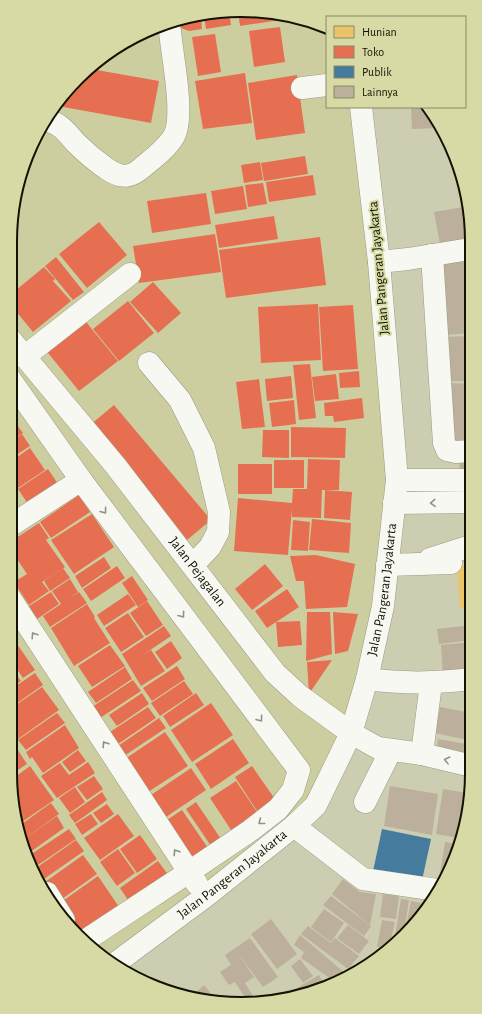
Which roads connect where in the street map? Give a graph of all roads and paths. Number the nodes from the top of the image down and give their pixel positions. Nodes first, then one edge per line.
1 (170, 31) dead end
2 (326, 84) edge
3 (302, 88) dead end
4 (361, 108) edge
5 (51, 123) edge
6 (465, 250) edge
7 (432, 255) junction
8 (379, 262) junction
9 (130, 274) dead end
10 (17, 348) edge
11 (24, 357) junction
12 (149, 363) dead end
13 (17, 389) edge
14 (465, 451) edge
15 (80, 480) junction
16 (397, 480) junction
17 (465, 480) edge
18 (465, 502) edge
19 (394, 503) junction
20 (17, 521) edge
21 (465, 548) edge
22 (451, 563) dead end
23 (416, 564) junction
24 (193, 565) junction
25 (388, 565) junction
26 (17, 609) edge
27 (367, 679) junction
28 (465, 681) edge
29 (430, 684) junction
30 (351, 733) junction
31 (391, 750) junction
32 (422, 754) junction
33 (465, 764) edge
34 (365, 802) dead end
35 (294, 826) junction
36 (189, 872) junction
37 (432, 889) edge
38 (206, 896) junction
39 (90, 938) edge
40 (119, 960) edge

1 - 5 street
2 - 3 street
4 - 8 street, Jalan Pangeran Jayakarta
6 - 7 street
7 - 8 street
7 - 14 street
8 - 16 street, Jalan Pangeran Jayakarta
9 - 11 street
10 - 11 street, Jalan Pejagalan
11 - 24 street, Jalan Pejagalan
12 - 24 street
13 - 15 street
15 - 20 street
15 -> 36 street
16 - 17 street
16 - 19 street, Jalan Pangeran Jayakarta
18 -> 19 street
19 - 25 street, Jalan Pangeran Jayakarta
21 - 23 street
22 - 23 street
23 - 25 street
24 - 30 street, Jalan Pejagalan
25 - 27 street, Jalan Pangeran Jayakarta
36 -> 26 street
27 - 29 street
27 - 30 street, Jalan Pangeran Jayakarta
28 - 29 street
29 - 32 street
30 - 31 street, Jalan Pejagalan
30 - 35 street, Jalan Pangeran Jayakarta
31 - 32 street, Jalan Pejagalan
31 - 34 street
33 -> 32 street, Jalan Pejagalan
35 - 37 street
35 - 38 street, Jalan Pangeran Jayakarta
36 - 38 street
36 - 39 street
38 - 40 street, Jalan Pangeran Jayakarta

